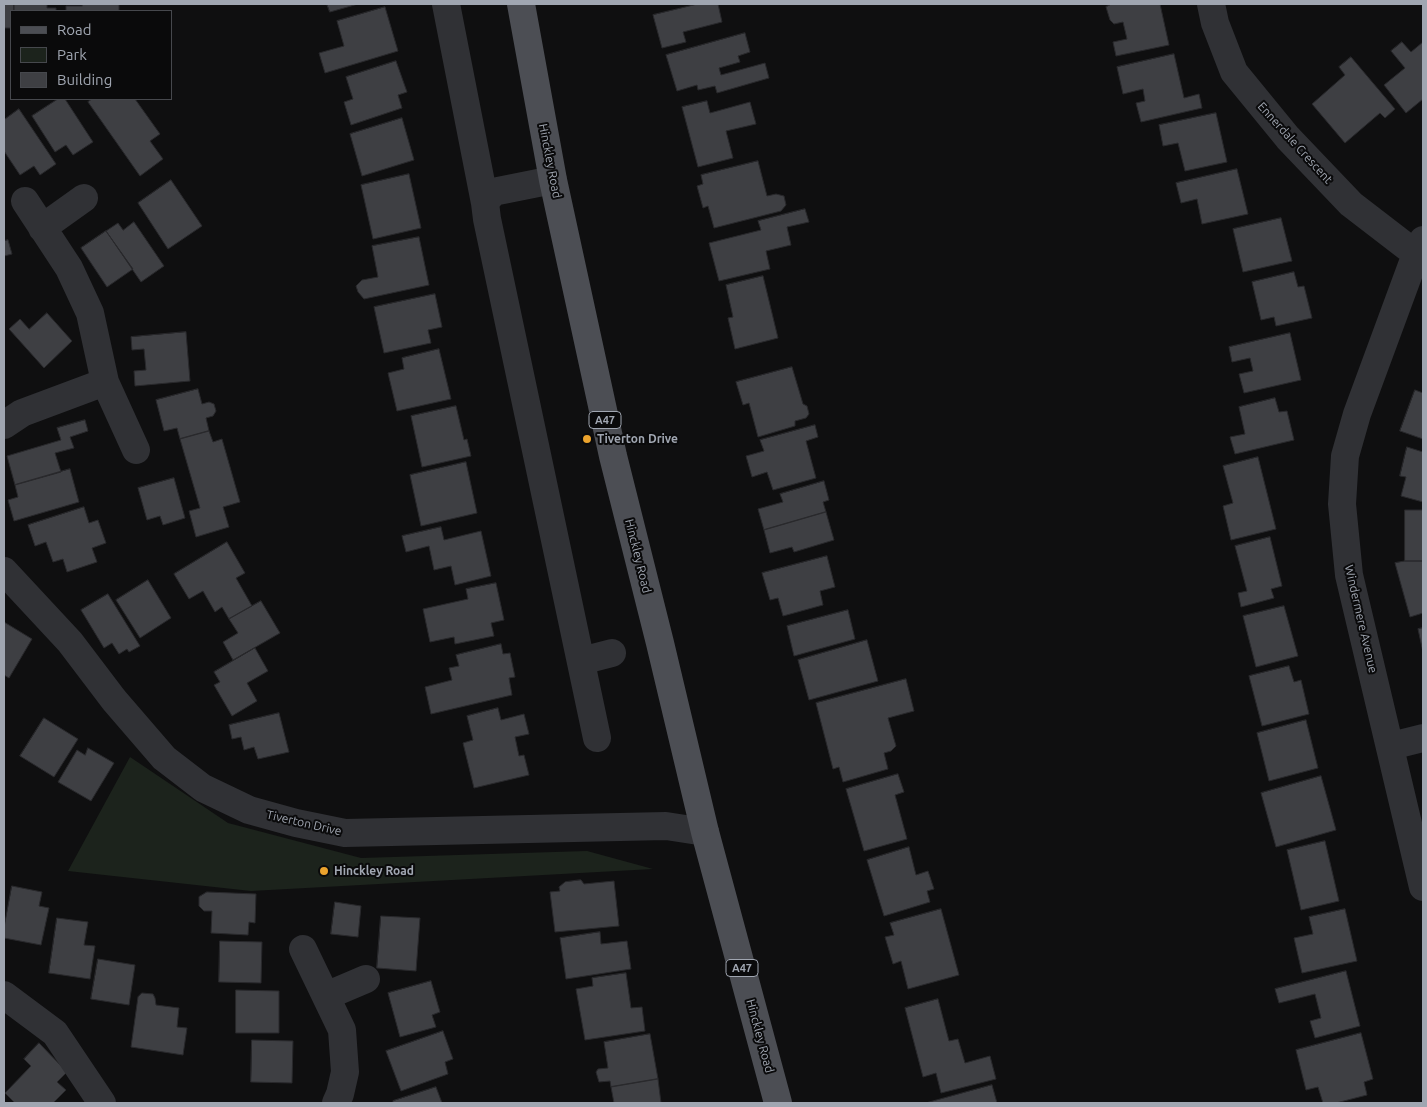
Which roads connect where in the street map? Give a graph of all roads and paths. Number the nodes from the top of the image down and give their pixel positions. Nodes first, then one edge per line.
1 (446, 4) edge
2 (521, 4) edge
3 (1211, 4) edge
4 (553, 180) junction
5 (84, 198) dead end
6 (25, 201) dead end
7 (486, 203) junction
8 (42, 228) junction
9 (1420, 247) edge
10 (106, 382) junction
11 (4, 425) edge
12 (136, 450) dead end
13 (4, 571) edge
14 (612, 653) dead end
15 (581, 661) junction
16 (597, 738) dead end
17 (1423, 738) edge
18 (1391, 746) junction
19 (705, 832) junction
20 (1423, 887) edge
21 (303, 949) dead end
22 (366, 979) dead end
23 (4, 995) edge
24 (326, 996) junction
25 (102, 1103) edge
26 (336, 1103) edge
27 (778, 1103) edge

1 - 7 street
2 - 4 main road, Hinckley Road / A47
3 - 9 street, Ennerdale Crescent
4 - 7 street
4 - 19 main road, Hinckley Road / A47
5 - 8 street
6 - 8 street
7 - 15 street
8 - 10 street
9 - 18 street, Windermere Avenue
10 - 11 street
10 - 12 street
13 - 19 street, Tiverton Drive
14 - 15 street
15 - 16 street
17 - 18 street
18 - 20 street, Windermere Avenue
19 - 27 main road, Hinckley Road / A47
21 - 24 street
22 - 24 street
23 - 25 street
24 - 26 street

